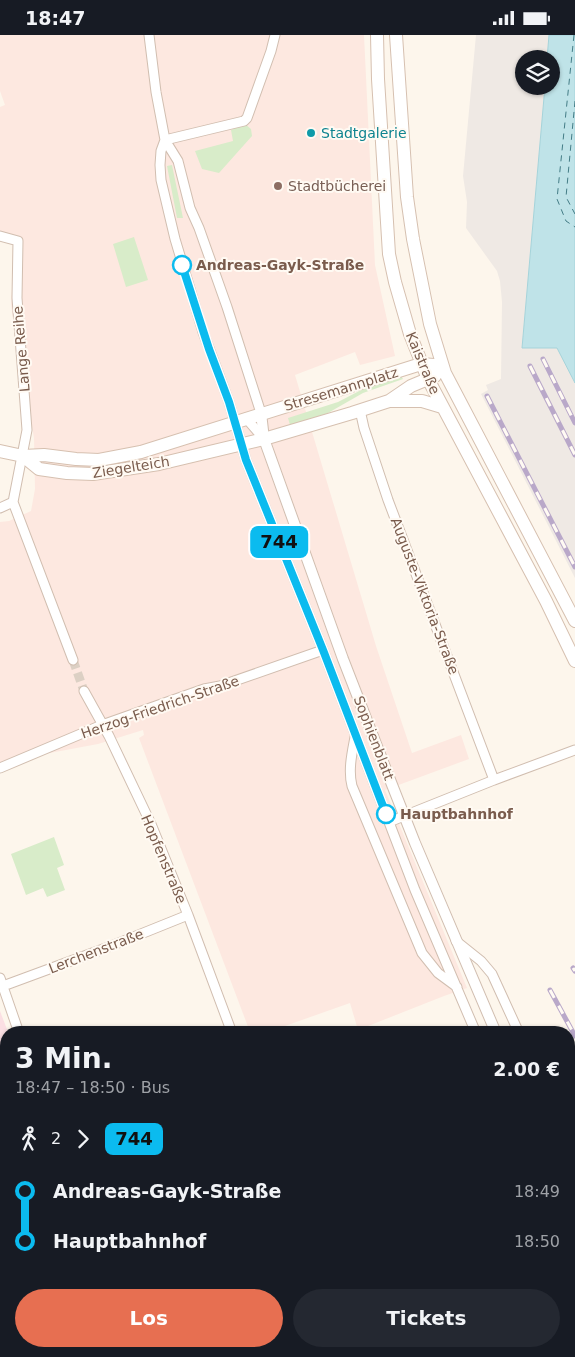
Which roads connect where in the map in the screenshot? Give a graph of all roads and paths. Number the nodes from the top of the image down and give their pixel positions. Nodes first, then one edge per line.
1 (149, 35) edge
2 (274, 35) edge
3 (376, 35) edge
4 (396, 35) edge
5 (164, 137) junction
6 (0, 236) edge
7 (421, 364) junction
8 (445, 373) junction
9 (428, 379) junction
10 (389, 401) junction
11 (442, 407) junction
12 (360, 410) junction
13 (261, 413) junction
14 (240, 420) junction
15 (264, 439) junction
16 (242, 444) junction
17 (0, 451) edge
18 (23, 456) junction
19 (13, 502) junction
20 (0, 508) edge
21 (575, 621) edge
22 (323, 650) junction
23 (73, 660) tunnel mouth
24 (575, 661) edge
25 (84, 691) tunnel mouth
26 (102, 725) junction
27 (355, 737) junction
28 (575, 750) edge
29 (0, 768) edge
30 (494, 780) junction
31 (404, 815) junction
32 (389, 822) junction
33 (188, 915) junction
34 (456, 941) junction
35 (1, 982) edge
36 (459, 988) junction
37 (17, 1026) edge
38 (229, 1026) edge
39 (473, 1026) edge
40 (493, 1026) edge
41 (515, 1026) edge

1 - 5 street
2 - 5 street
3 - 7 main road, Kaistraße
4 - 8 main road, Kaistraße
5 - 13 street
5 - 14 street
6 - 18 street, Lange Reihe
7 - 8 main road
7 - 9 main road, Kaistraße
7 - 13 main road, Stresemannplatz
8 - 9 main road, Stresemannplatz
8 - 21 main road, Kaistraße
9 - 10 main road, Stresemannplatz
9 - 11 main road, Kaistraße
10 - 11 main road, Stresemannplatz
10 - 12 main road, Stresemannplatz
11 - 24 main road, Kaistraße
12 - 15 main road, Stresemannplatz
12 - 30 street, Auguste-Viktoria-Straße
13 - 14 main road, Stresemannplatz
13 - 15 street, Sophienblatt
14 - 15 street
14 - 16 street, Sophienblatt
14 - 18 main road, Ziegelteich
15 - 16 main road, Stresemannplatz
15 - 31 street, Sophienblatt
16 - 18 main road, Ziegelteich
16 - 22 street, Sophienblatt
17 - 18 main road, Ziegelteich
18 - 19 street
19 - 20 street
19 - 23 street
22 - 26 street, Herzog-Friedrich-Straße
22 - 27 street, Sophienblatt
25 - 26 street, Hopfenstraße
26 - 29 street, Herzog-Friedrich-Straße
26 - 33 street, Hopfenstraße
27 - 32 street, Sophienblatt
27 - 36 street
28 - 30 street
30 - 31 street
31 - 32 street
31 - 34 street, Sophienblatt
32 - 36 street, Sophienblatt
33 - 35 street, Lerchenstraße
33 - 38 street, Hopfenstraße
34 - 40 street, Sophienblatt
34 - 41 street
35 - 37 street
36 - 39 street, Sophienblatt

